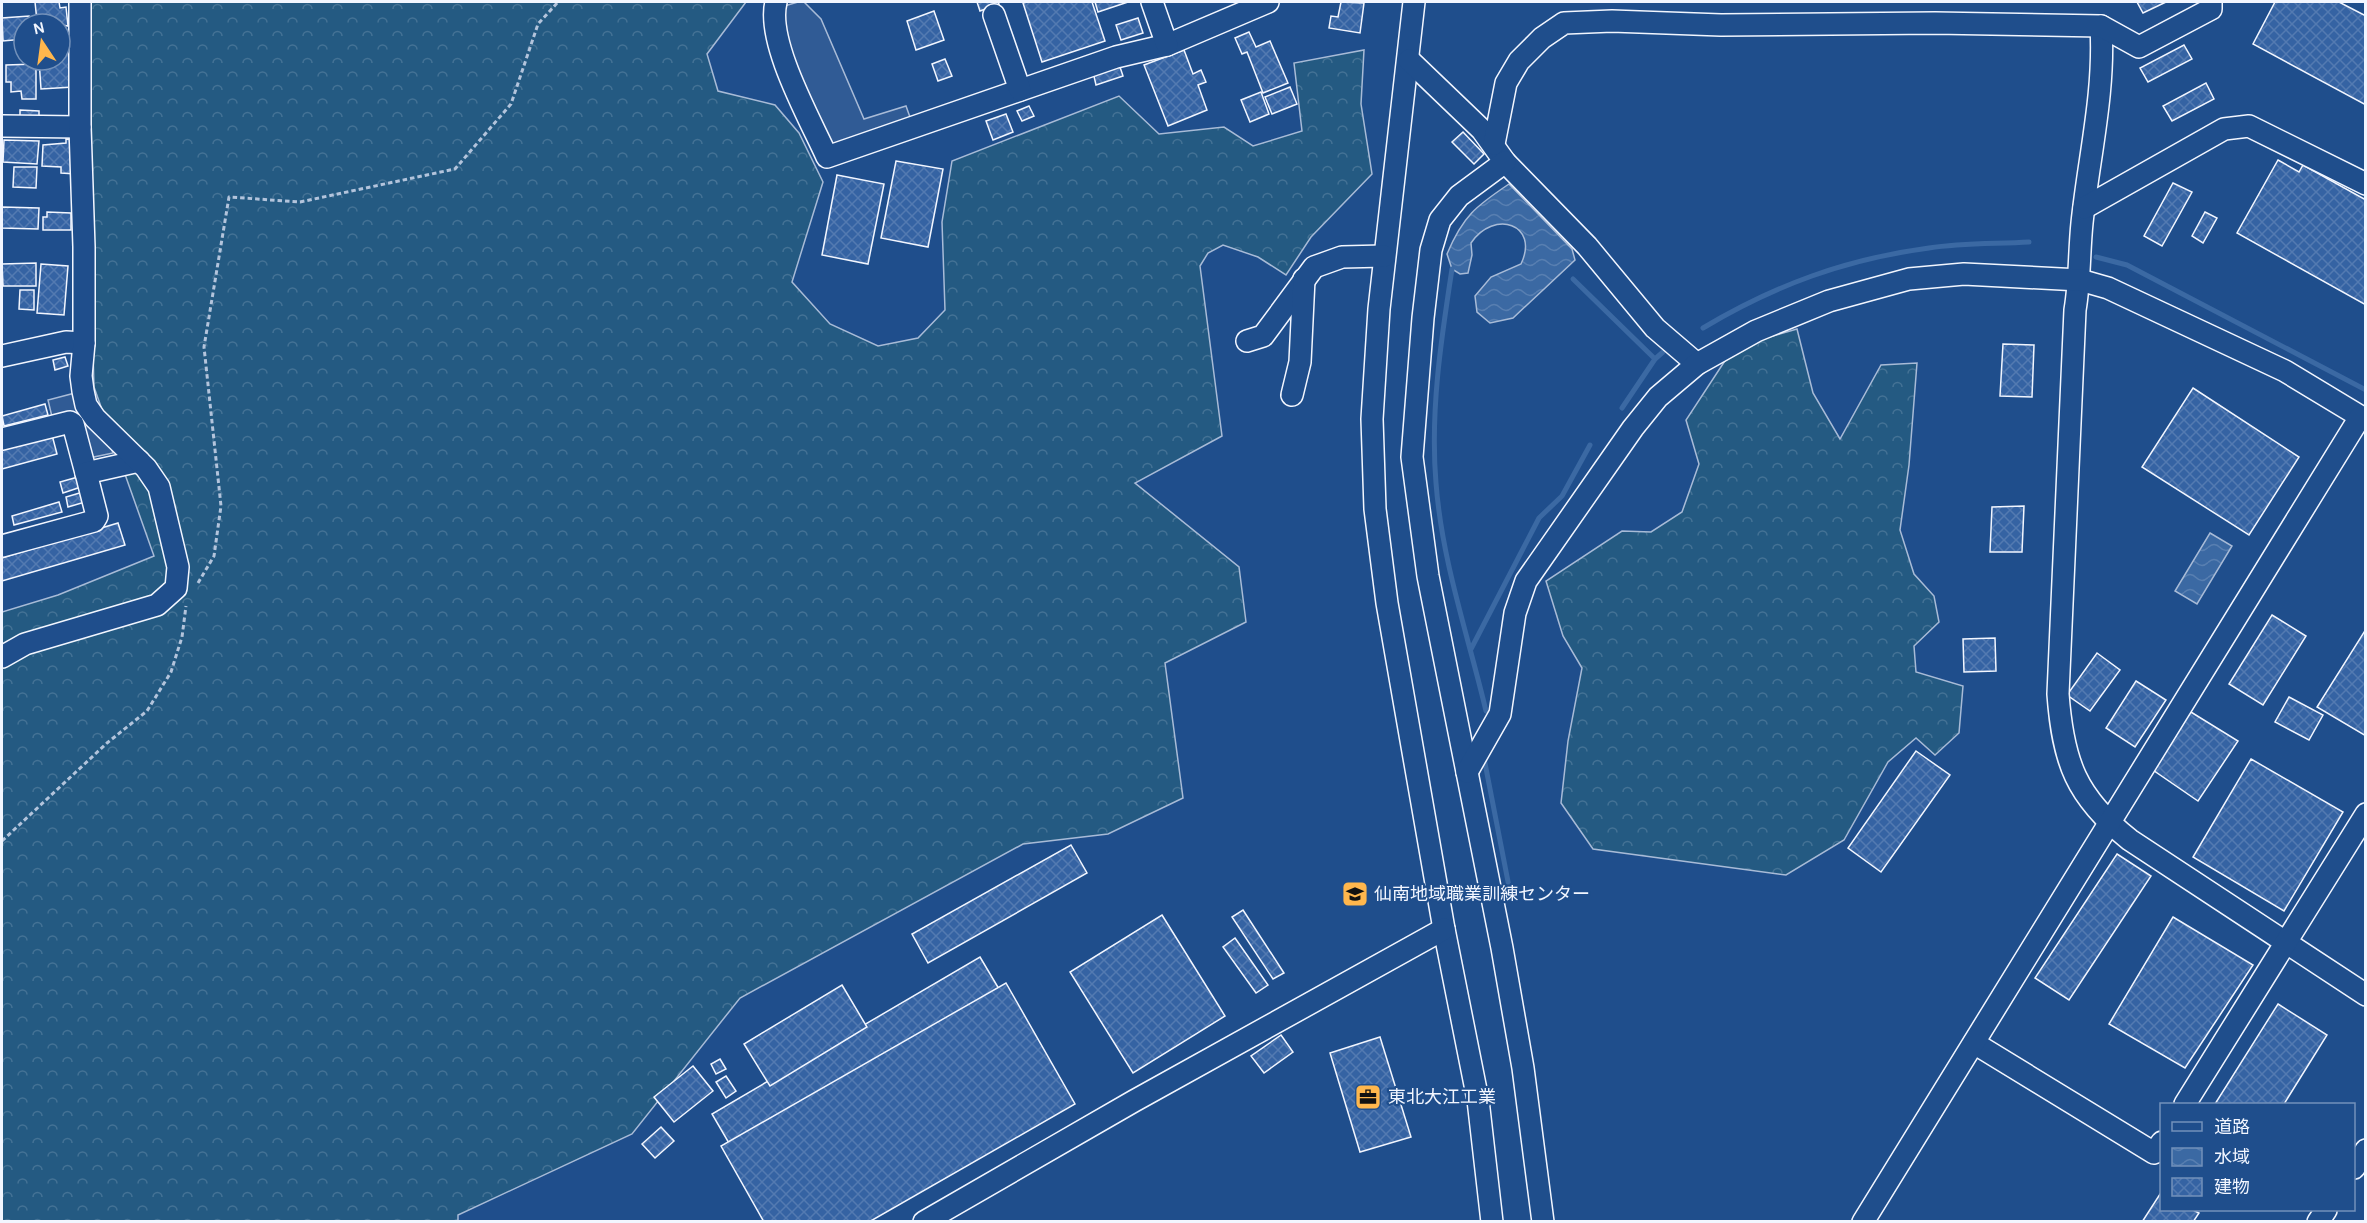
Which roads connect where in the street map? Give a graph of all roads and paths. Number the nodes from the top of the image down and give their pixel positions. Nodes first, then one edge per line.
1 (80, 2) edge
2 (558, 2) edge
3 (776, 2) edge
4 (1152, 2) edge
5 (1268, 2) edge
6 (1414, 2) edge
7 (2211, 2) edge
8 (994, 15) dead end
9 (2101, 26) junction
10 (1167, 45) junction
11 (1409, 60) junction
12 (1020, 90) junction
13 (2, 126) edge
14 (80, 127) junction
15 (1500, 153) junction
16 (2366, 184) edge
17 (2084, 208) junction
18 (1384, 256) junction
19 (1304, 279) junction
20 (2080, 280) junction
21 (1247, 341) dead end
22 (84, 343) junction
23 (2, 356) edge
24 (1697, 364) junction
25 (1292, 395) dead end
26 (2363, 418) edge
27 (2, 439) edge
28 (140, 461) junction
29 (86, 473) junction
30 (2, 546) edge
31 (181, 594) junction
32 (2, 657) edge
33 (1467, 772) junction
34 (2366, 814) edge
35 (2110, 824) junction
36 (2, 841) edge
37 (1444, 929) junction
38 (2286, 943) junction
39 (2366, 995) edge
40 (1974, 1043) junction
41 (2186, 1103) edge
42 (2160, 1145) edge
43 (2366, 1150) edge
44 (2355, 1166) edge
45 (924, 1221) edge
46 (1492, 1221) edge
47 (1543, 1221) edge
48 (1863, 1221) edge

1 - 14 street
2 - 31 path
3 - 12 street
4 - 10 street
5 - 10 street
6 - 11 street
7 - 9 street
8 - 12 street
9 - 15 street
9 - 17 street
10 - 12 street
11 - 15 street
11 - 18 street
13 - 14 street
14 - 22 street
15 - 24 street
15 - 33 street
16 - 17 street
17 - 20 street
18 - 19 street
18 - 37 street
19 - 21 street
19 - 25 street
20 - 24 street
20 - 26 street
20 - 35 street
22 - 23 street
22 - 28 street
24 - 33 street
26 - 35 street
27 - 29 street
28 - 29 street
28 - 31 street
29 - 30 street
31 - 32 street
31 - 36 path
33 - 47 street
34 - 38 street
35 - 38 street
35 - 40 street
37 - 45 street
37 - 46 street
38 - 39 street
38 - 41 street
40 - 42 street
40 - 48 street
43 - 44 street

